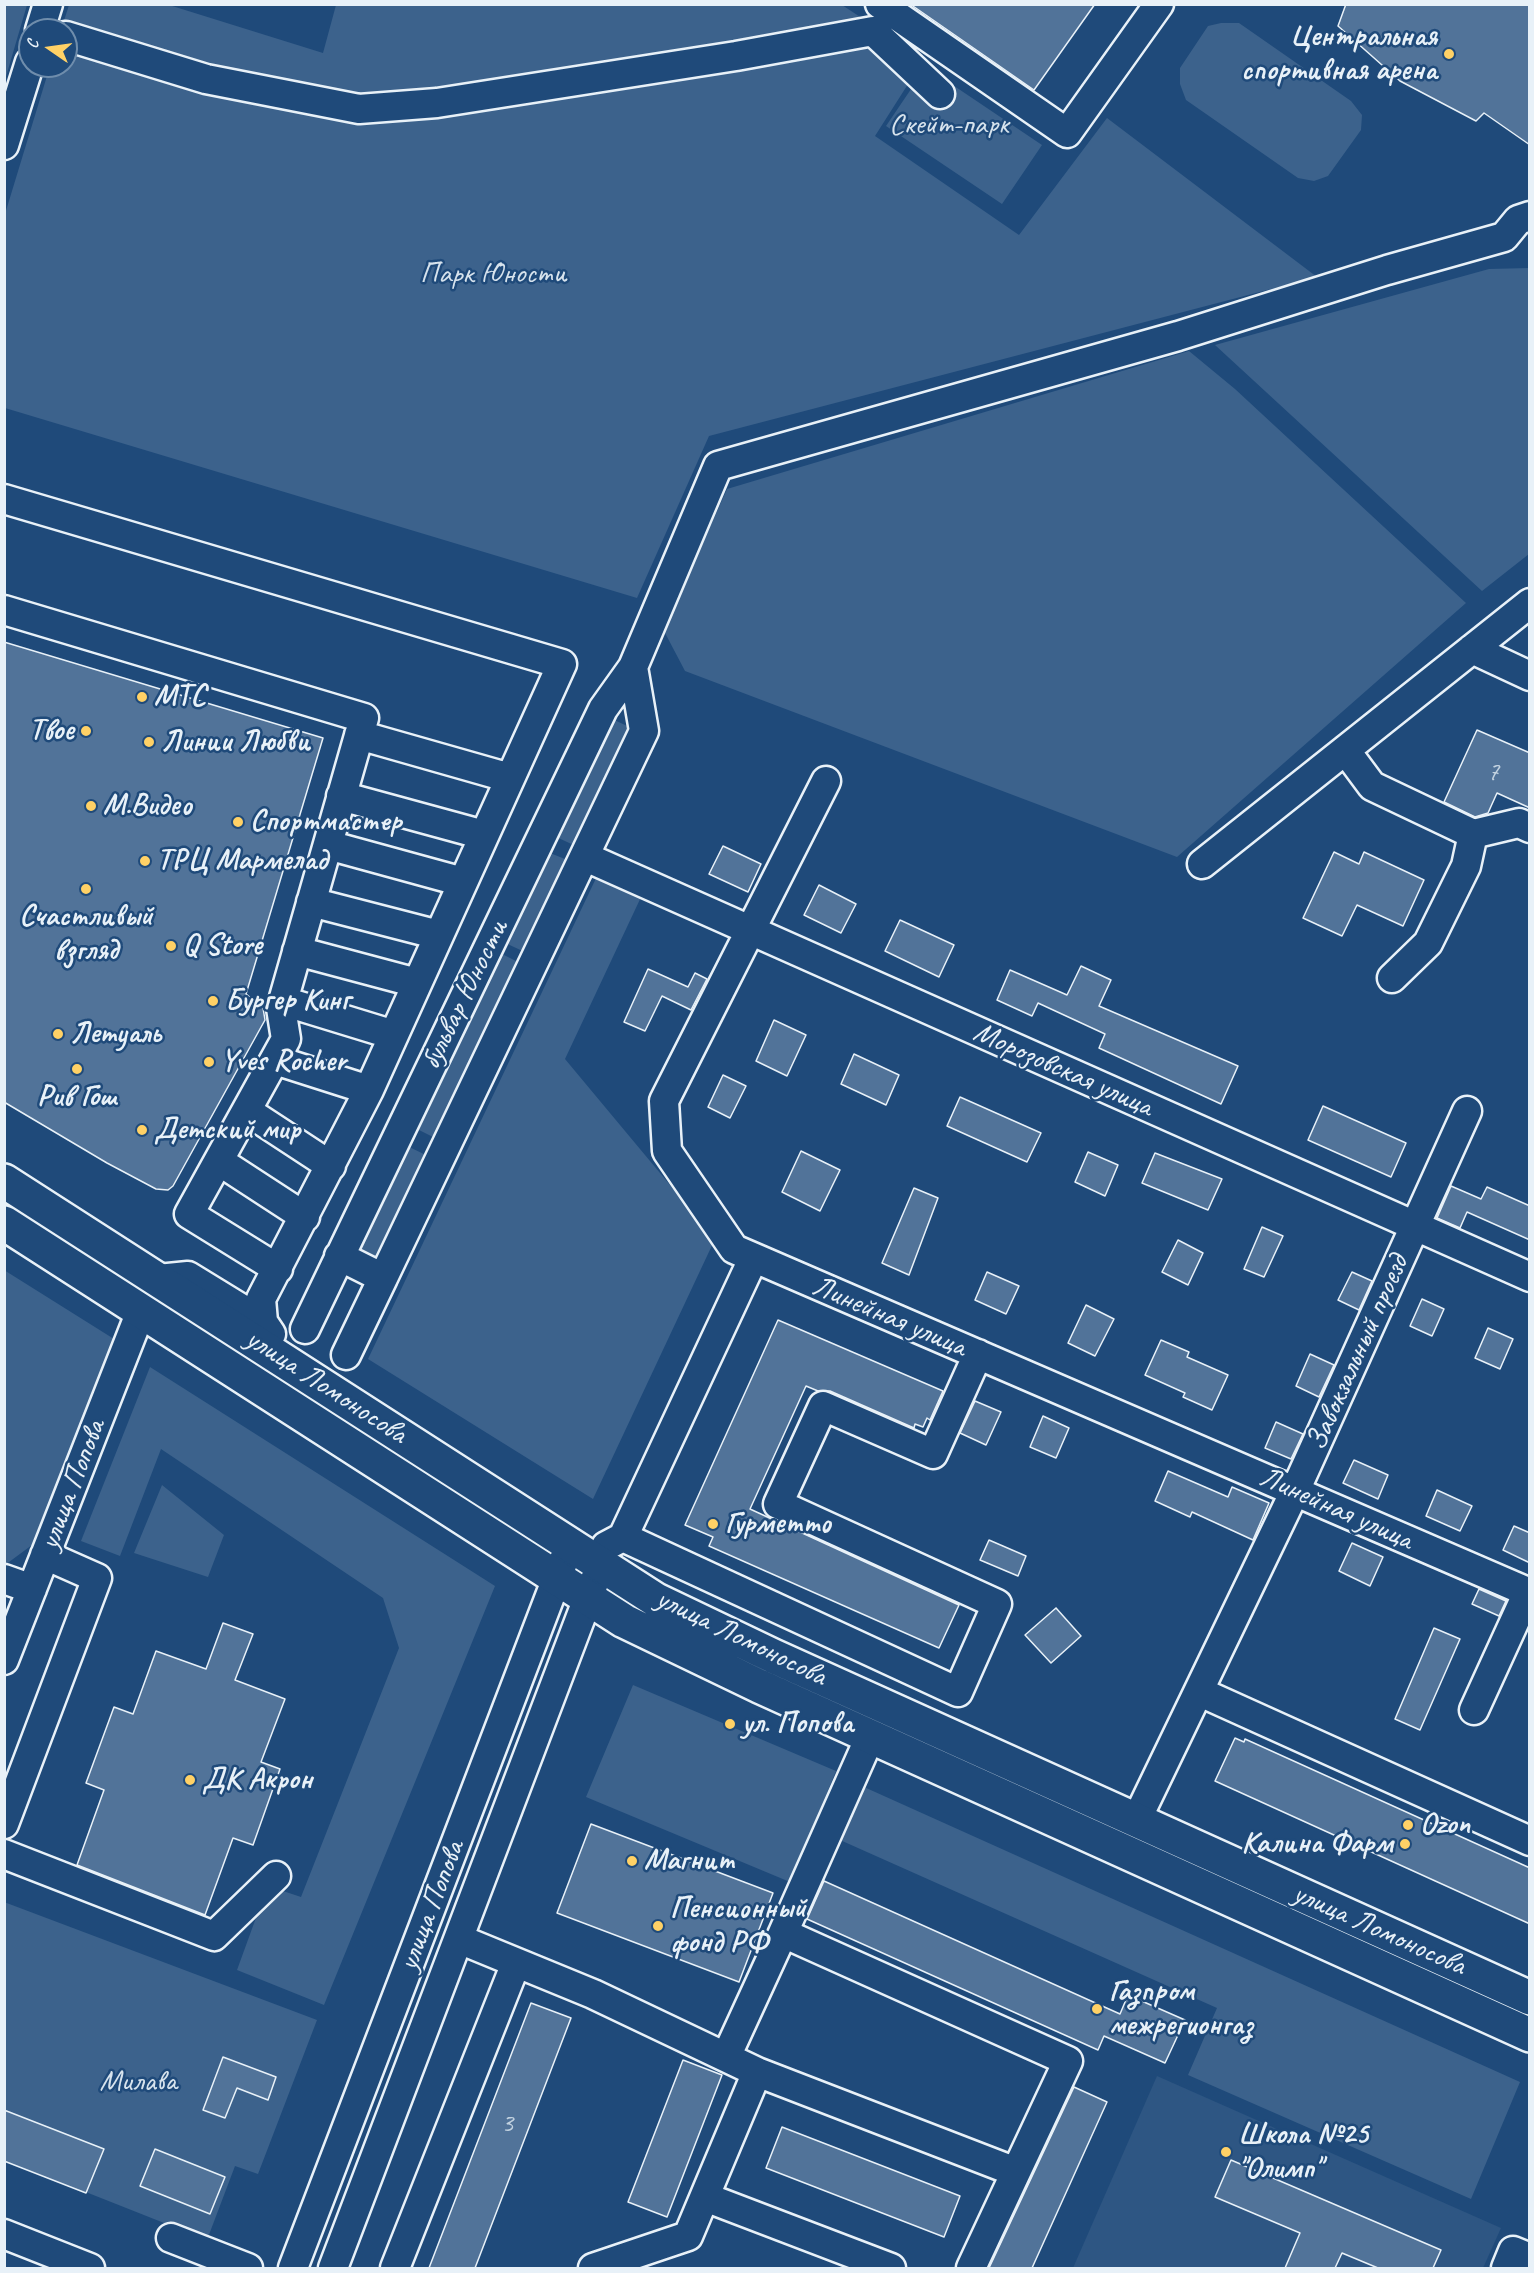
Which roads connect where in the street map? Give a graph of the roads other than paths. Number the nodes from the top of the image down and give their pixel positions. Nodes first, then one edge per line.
1 (880, 4) edge
2 (1159, 4) edge
3 (78, 36) edge
4 (25, 78) edge
5 (940, 94) dead end
6 (4, 145) edge
7 (1530, 216) edge
8 (1517, 239) edge
9 (4, 499) edge
10 (1530, 603) edge
11 (4, 610) edge
12 (1472, 649) junction
13 (633, 667) junction
14 (1530, 676) edge
15 (359, 735) junction
16 (1346, 751) junction
17 (510, 778) junction
18 (826, 780) dead end
19 (341, 796) junction
20 (1530, 828) edge
21 (1473, 834) junction
22 (484, 835) junction
23 (328, 845) junction
24 (597, 862) dead end
25 (1202, 864) dead end
26 (463, 882) junction
27 (311, 902) junction
28 (748, 931) junction
29 (439, 935) junction
30 (297, 951) junction
31 (1392, 978) dead end
32 (417, 983) junction
33 (283, 1001) junction
34 (394, 1035) junction
35 (275, 1060) junction
36 (369, 1090) junction
37 (247, 1111) junction
38 (1467, 1111) dead end
39 (219, 1161) junction
40 (331, 1166) junction
41 (4, 1181) edge
42 (305, 1217) junction
43 (4, 1223) edge
44 (1415, 1227) junction
45 (339, 1256) junction
46 (753, 1258) junction
47 (278, 1269) junction
48 (1530, 1277) edge
49 (383, 1278) junction
50 (158, 1279) junction
51 (141, 1311) junction
52 (262, 1322) junction
53 (304, 1329) dead end
54 (978, 1354) junction
55 (346, 1355) dead end
56 (282, 1358) junction
57 (1295, 1491) junction
58 (623, 1537) junction
59 (45, 1555) junction
60 (586, 1555) junction
61 (557, 1578) junction
62 (4, 1579) edge
63 (32, 1589) junction
64 (1529, 1593) edge
65 (589, 1598) junction
66 (4, 1660) edge
67 (1200, 1692) junction
68 (1473, 1710) dead end
69 (870, 1737) junction
70 (981, 1751) junction
71 (968, 1781) junction
72 (1136, 1821) junction
73 (4, 1824) edge
74 (1530, 1841) edge
75 (4, 1854) edge
76 (276, 1876) dead end
77 (783, 1933) junction
78 (459, 1939) junction
79 (516, 1963) junction
80 (1530, 1998) edge
81 (1530, 2035) edge
82 (726, 2057) junction
83 (757, 2072) junction
84 (1016, 2172) junction
85 (705, 2197) junction
86 (4, 2234) edge
87 (171, 2238) dead end
88 (1530, 2258) edge
89 (90, 2268) edge
90 (248, 2268) edge
91 (293, 2268) edge
92 (333, 2268) edge
93 (396, 2268) edge
94 (593, 2268) edge
95 (891, 2268) edge
96 (971, 2268) edge
97 (1506, 2268) edge

1 - 2 street
3 - 5 street
4 - 6 street
7 - 8 street
8 - 13 street, бульвар Юности
9 - 17 street
10 - 12 street
11 - 15 street
12 - 14 street
12 - 16 street
13 - 45 street, бульвар Юности
13 - 49 street
15 - 17 street
15 - 19 street
16 - 21 street
16 - 25 street
17 - 22 street
18 - 28 street, Линейная улица
19 - 22 street
19 - 23 street
20 - 21 street
21 - 31 street
22 - 26 street
23 - 26 street
23 - 27 street
24 - 28 street, Морозовская улица
26 - 29 street
27 - 29 street
27 - 30 street
28 - 44 street, Морозовская улица
28 - 46 street, Линейная улица
29 - 32 street
30 - 32 street
30 - 33 street
32 - 34 street
33 - 34 street
33 - 35 street
34 - 36 street
35 - 36 street
35 - 37 street
36 - 40 street
37 - 39 street
37 - 40 street
38 - 44 street, Завокзальный проезд
39 - 42 street
39 - 47 street
40 - 42 street
41 - 50 main road, улица Ломоносова
42 - 47 street
43 - 51 main road, улица Ломоносова
44 - 48 street, Морозовская улица
44 - 57 street, Завокзальный проезд
45 - 49 street
45 - 53 street, бульвар Юности
46 - 54 street, Линейная улица
46 - 58 street
47 - 52 street
49 - 55 street
50 - 52 street
50 - 56 main road, улица Ломоносова
51 - 59 street, улица Попова
51 - 61 main road, улица Ломоносова
52 - 56 street
54 - 57 street, Линейная улица
54 - 58 street
56 - 60 main road, улица Ломоносова
57 - 64 street, Линейная улица
57 - 67 street, Завокзальный проезд
58 - 60 street
59 - 63 street, улица Попова
59 - 73 street
60 - 61 street, улица Попова
60 - 65 street, улица Попова
60 - 70 main road, улица Ломоносова
61 - 65 main road, улица Ломоносова
61 - 91 street, улица Попова
62 - 63 street
63 - 66 street, улица Попова
64 - 68 street
65 - 69 main road, улица Ломоносова
65 - 78 street, улица Попова
67 - 72 street, Завокзальный проезд
67 - 74 street
69 - 71 main road, улица Ломоносова
69 - 77 street
70 - 71 main road
70 - 72 main road, улица Ломоносова
71 - 81 main road, улица Ломоносова
72 - 80 main road, улица Ломоносова
75 - 76 street
77 - 82 street
77 - 84 street
78 - 79 street
78 - 92 street, улица Попова
79 - 82 street
79 - 93 street
82 - 83 street
83 - 84 street
83 - 85 street
84 - 96 street
85 - 94 street
85 - 95 street
86 - 89 street
87 - 90 street
88 - 97 street

